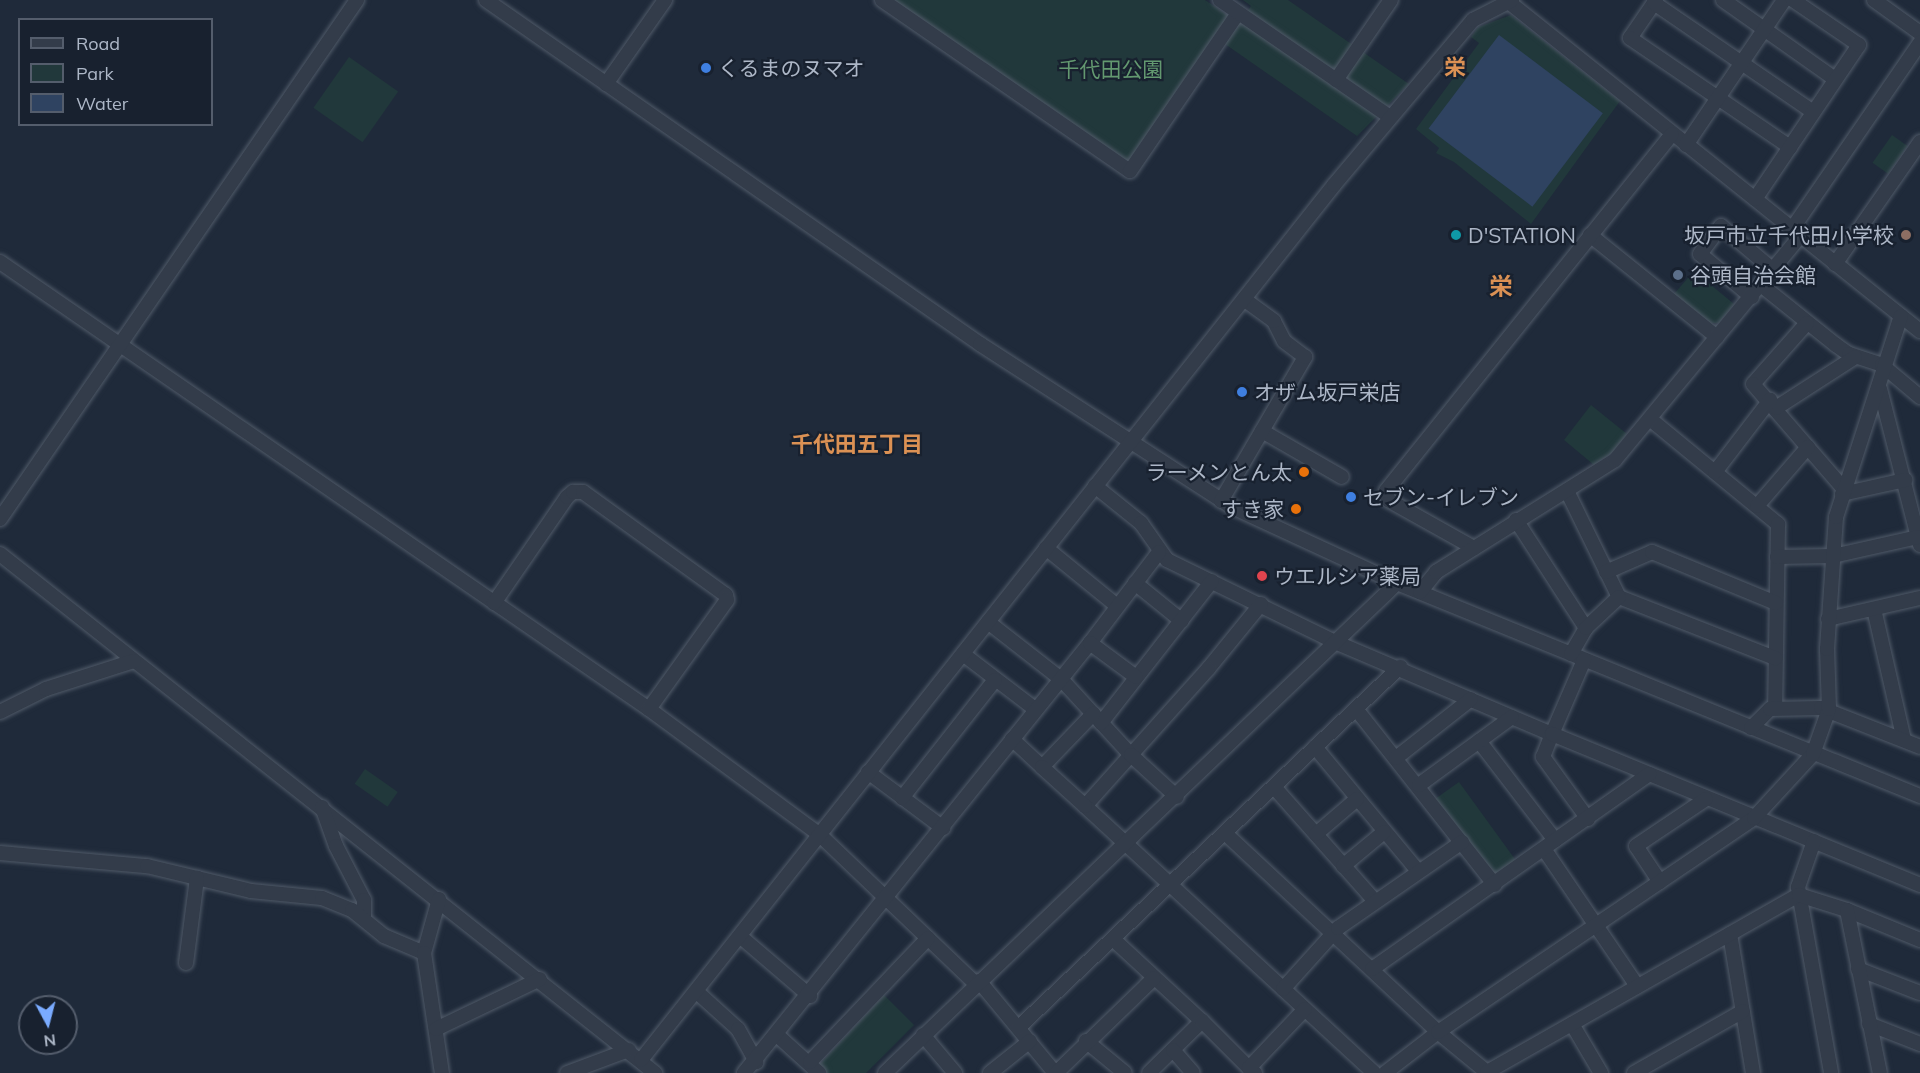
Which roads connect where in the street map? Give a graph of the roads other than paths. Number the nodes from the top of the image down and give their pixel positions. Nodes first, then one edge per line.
1 (357, 0) edge
2 (486, 0) edge
3 (665, 0) edge
4 (882, 0) edge
5 (1220, 0) edge
6 (1391, 0) edge
7 (1723, 0) edge
8 (1784, 0) edge
9 (1793, 0) edge
10 (1874, 0) edge
11 (1511, 1) edge
12 (1655, 2) edge
13 (1238, 13) junction
14 (1764, 29) junction
15 (1920, 33) edge
16 (1920, 43) edge
17 (1741, 63) junction
18 (1835, 79) junction
19 (1336, 80) junction
20 (606, 84) junction
21 (1718, 97) junction
22 (1813, 112) junction
23 (1390, 117) junction
24 (1672, 134) junction
25 (1920, 142) edge
26 (1686, 145) junction
27 (1790, 147) junction
28 (1755, 199) junction
29 (1796, 233) junction
30 (1590, 235) junction
31 (0, 262) edge
32 (1835, 264) junction
33 (1773, 270) junction
34 (1761, 285) junction
35 (1752, 297) junction
36 (1244, 298) junction
37 (1901, 316) junction
38 (1807, 323) junction
39 (1920, 331) edge
40 (1717, 336) junction
41 (119, 346) junction
42 (1855, 357) junction
43 (1886, 368) junction
44 (1880, 389) junction
45 (1920, 397) edge
46 (1773, 404) junction
47 (1650, 419) junction
48 (1262, 431) junction
49 (1129, 444) junction
50 (1808, 447) junction
51 (1715, 472) junction
52 (1342, 477) dead end
53 (1905, 480) junction
54 (1095, 486) junction
55 (1567, 491) junction
56 (1843, 491) junction
57 (1221, 501) junction
58 (1757, 506) junction
59 (0, 519) edge
60 (1516, 520) junction
61 (1919, 541) edge
62 (1046, 548) junction
63 (1473, 548) junction
64 (1159, 552) junction
65 (0, 554) edge
66 (1833, 556) junction
67 (1777, 557) junction
68 (1606, 573) junction
69 (1212, 581) junction
70 (1135, 583) junction
71 (1397, 583) junction
72 (1420, 592) junction
73 (1618, 597) junction
74 (1920, 598) edge
75 (494, 603) junction
76 (1776, 603) junction
77 (1261, 604) junction
78 (1117, 606) junction
79 (1874, 609) junction
80 (1828, 619) junction
81 (1182, 621) junction
82 (988, 622) junction
83 (1586, 628) junction
84 (1090, 642) junction
85 (1335, 642) junction
86 (963, 654) junction
87 (1571, 654) junction
88 (1775, 658) junction
89 (1584, 660) junction
90 (134, 661) junction
91 (1400, 667) junction
92 (1136, 677) junction
93 (1061, 679) junction
94 (994, 680) junction
95 (1471, 699) junction
96 (649, 708) junction
97 (1356, 708) junction
98 (1775, 708) junction
99 (1829, 709) junction
100 (1035, 710) junction
101 (0, 712) edge
102 (1512, 717) junction
103 (1097, 718) junction
104 (1751, 728) junction
105 (1552, 734) junction
106 (1012, 739) junction
107 (1904, 740) junction
108 (1479, 741) junction
109 (1315, 747) junction
110 (1920, 747) edge
111 (1813, 754) junction
112 (1131, 755) junction
113 (1396, 758) junction
114 (1042, 767) junction
115 (868, 772) junction
116 (1649, 774) junction
117 (1419, 785) junction
118 (1274, 787) junction
119 (1920, 796) edge
120 (1177, 797) junction
121 (902, 798) junction
122 (1357, 799) junction
123 (1706, 799) junction
124 (322, 806) junction
125 (1085, 806) junction
126 (1754, 818) junction
127 (1588, 819) junction
128 (943, 828) junction
129 (1384, 832) junction
130 (1226, 834) junction
131 (1316, 834) junction
132 (820, 835) junction
133 (1814, 841) junction
134 (1462, 842) junction
135 (1128, 844) junction
136 (1550, 844) junction
137 (0, 853) edge
138 (1343, 866) junction
139 (1418, 871) junction
140 (197, 878) junction
141 (1660, 882) junction
142 (1172, 884) junction
143 (1495, 885) junction
144 (1920, 885) edge
145 (1799, 895) junction
146 (885, 898) junction
147 (439, 899) junction
148 (1375, 901) junction
149 (1847, 910) junction
150 (364, 919) junction
151 (1596, 924) junction
152 (1334, 934) junction
153 (1730, 934) junction
154 (741, 937) junction
155 (928, 938) junction
156 (1113, 939) junction
157 (1920, 940) edge
158 (424, 953) junction
159 (186, 963) dead end
160 (1372, 969) junction
161 (1858, 969) junction
162 (1154, 978) junction
163 (540, 979) junction
164 (978, 982) junction
165 (1637, 986) junction
166 (1283, 989) junction
167 (697, 992) junction
168 (1920, 993) edge
169 (810, 996) junction
170 (1305, 1009) junction
171 (1743, 1011) junction
172 (1202, 1022) junction
173 (1572, 1023) junction
174 (1869, 1024) junction
175 (1018, 1028) junction
176 (436, 1029) junction
177 (1438, 1032) junction
178 (777, 1035) junction
179 (923, 1035) junction
180 (1030, 1041) junction
181 (1086, 1041) junction
182 (1920, 1044) edge
183 (629, 1050) junction
184 (1173, 1050) junction
185 (641, 1060) junction
186 (756, 1062) junction
187 (814, 1068) edge
188 (1252, 1070) edge
189 (1487, 1072) edge
190 (442, 1073) edge
191 (567, 1073) edge
192 (656, 1073) edge
193 (744, 1073) edge
194 (885, 1073) edge
195 (955, 1073) edge
196 (990, 1073) edge
197 (1055, 1073) edge
198 (1125, 1073) edge
199 (1149, 1073) edge
200 (1193, 1073) edge
201 (1374, 1073) edge
202 (1385, 1073) edge
203 (1601, 1073) edge
204 (1634, 1073) edge
205 (1753, 1073) edge
206 (1831, 1073) edge
207 (1880, 1073) edge

1 - 41 street
2 - 20 street
3 - 20 street
4 - 13 street
5 - 13 street
6 - 19 street
7 - 14 street
8 - 14 street
9 - 18 street
10 - 15 street
11 - 23 street
11 - 24 street
12 - 17 street
12 - 21 street
13 - 19 street
14 - 17 street
14 - 18 street
16 - 29 street
17 - 21 street
17 - 22 street
18 - 22 street
19 - 23 street
20 - 49 street
21 - 26 street
21 - 27 street
22 - 27 street
23 - 36 street
24 - 26 street
24 - 30 street
25 - 32 street
26 - 28 street
27 - 28 street
28 - 29 street
29 - 32 street
29 - 33 street
30 - 40 street
30 - 63 street
31 - 41 street
32 - 37 street
33 - 34 street
33 - 35 street
34 - 35 street
34 - 38 street
35 - 40 street
36 - 48 street
36 - 49 street
37 - 39 street
37 - 43 street
38 - 42 street
38 - 46 street
40 - 47 street
41 - 59 street
41 - 75 street
42 - 43 street
42 - 46 street
43 - 44 street
43 - 45 street
44 - 53 street
44 - 56 street
46 - 50 street
46 - 51 street
47 - 51 street
47 - 55 street
48 - 52 street
48 - 57 street
49 - 54 street
49 - 57 street
50 - 56 street
50 - 58 street
51 - 58 street
53 - 56 street
53 - 61 street
54 - 62 street
54 - 64 street
55 - 60 street
55 - 68 street
56 - 66 street
57 - 71 street
58 - 67 street
60 - 63 street
60 - 83 street
61 - 66 street
62 - 78 street
62 - 82 street
63 - 72 street
64 - 69 street
64 - 70 street
65 - 90 street
66 - 67 street
66 - 80 street
67 - 76 street
68 - 73 street
68 - 76 street
69 - 77 street
69 - 81 street
70 - 78 street
70 - 81 street
71 - 72 street
71 - 85 street
72 - 87 street
73 - 83 street
73 - 88 street
74 - 79 street
75 - 96 street
75 - 96 street
76 - 88 street
77 - 85 street
77 - 112 street
78 - 84 street
79 - 80 street
79 - 107 street
80 - 99 street
81 - 92 street
82 - 86 street
82 - 93 street
83 - 87 street
84 - 92 street
84 - 93 street
85 - 91 street
85 - 120 street
86 - 94 street
86 - 115 street
87 - 89 street
88 - 98 street
89 - 104 street
89 - 105 street
90 - 101 street
90 - 124 street
91 - 95 street
91 - 97 street
92 - 103 street
93 - 100 street
93 - 103 street
94 - 100 street
94 - 121 street
95 - 102 street
95 - 113 street
96 - 132 street
97 - 109 street
97 - 113 street
98 - 99 street
98 - 104 street
99 - 107 street
99 - 111 street
100 - 106 street
102 - 105 street
102 - 108 street
103 - 112 street
103 - 114 street
104 - 111 street
105 - 116 street
105 - 127 street
106 - 114 street
106 - 128 street
107 - 110 street
108 - 117 street
108 - 136 street
109 - 118 street
109 - 122 street
111 - 119 street
111 - 126 street
112 - 120 street
112 - 125 street
113 - 117 street
114 - 125 street
115 - 121 street
115 - 132 street
116 - 123 street
116 - 127 street
117 - 134 street
118 - 130 street
118 - 131 street
120 - 135 street
121 - 128 street
122 - 129 street
122 - 131 street
123 - 126 street
123 - 141 street
124 - 147 street
124 - 150 street
125 - 135 street
126 - 133 street
126 - 141 street
127 - 136 street
128 - 146 street
129 - 138 street
129 - 139 street
130 - 142 street
130 - 152 street
131 - 138 street
132 - 146 street
132 - 154 street
133 - 144 street
133 - 145 street
134 - 139 street
134 - 143 street
135 - 142 street
135 - 164 street
136 - 143 street
136 - 151 street
137 - 140 street
138 - 148 street
139 - 148 street
140 - 150 street
140 - 159 street
141 - 151 street
142 - 156 street
142 - 166 street
143 - 160 street
145 - 149 street
145 - 153 street
145 - 206 street
146 - 155 street
146 - 169 street
147 - 158 street
147 - 163 street
148 - 152 street
149 - 157 street
149 - 161 street
150 - 158 street
151 - 165 street
151 - 177 street
152 - 160 street
152 - 166 street
153 - 165 street
153 - 171 street
154 - 167 street
154 - 169 street
155 - 164 street
155 - 187 street
156 - 162 street
156 - 175 street
158 - 176 street
160 - 177 street
161 - 168 street
161 - 174 street
162 - 172 street
162 - 181 street
163 - 176 street
163 - 183 street
164 - 175 street
164 - 179 street
165 - 173 street
166 - 170 street
167 - 185 street
167 - 186 street
169 - 178 street
170 - 188 street
170 - 201 street
171 - 204 street
171 - 205 street
172 - 184 street
172 - 188 street
173 - 189 street
173 - 203 street
174 - 182 street
174 - 207 street
175 - 180 street
176 - 190 street
177 - 189 street
177 - 202 street
178 - 186 street
178 - 187 street
179 - 194 street
179 - 195 street
180 - 196 street
180 - 197 street
181 - 197 street
181 - 198 street
183 - 185 street
183 - 191 street
184 - 199 street
184 - 200 street
185 - 192 street
186 - 193 street

